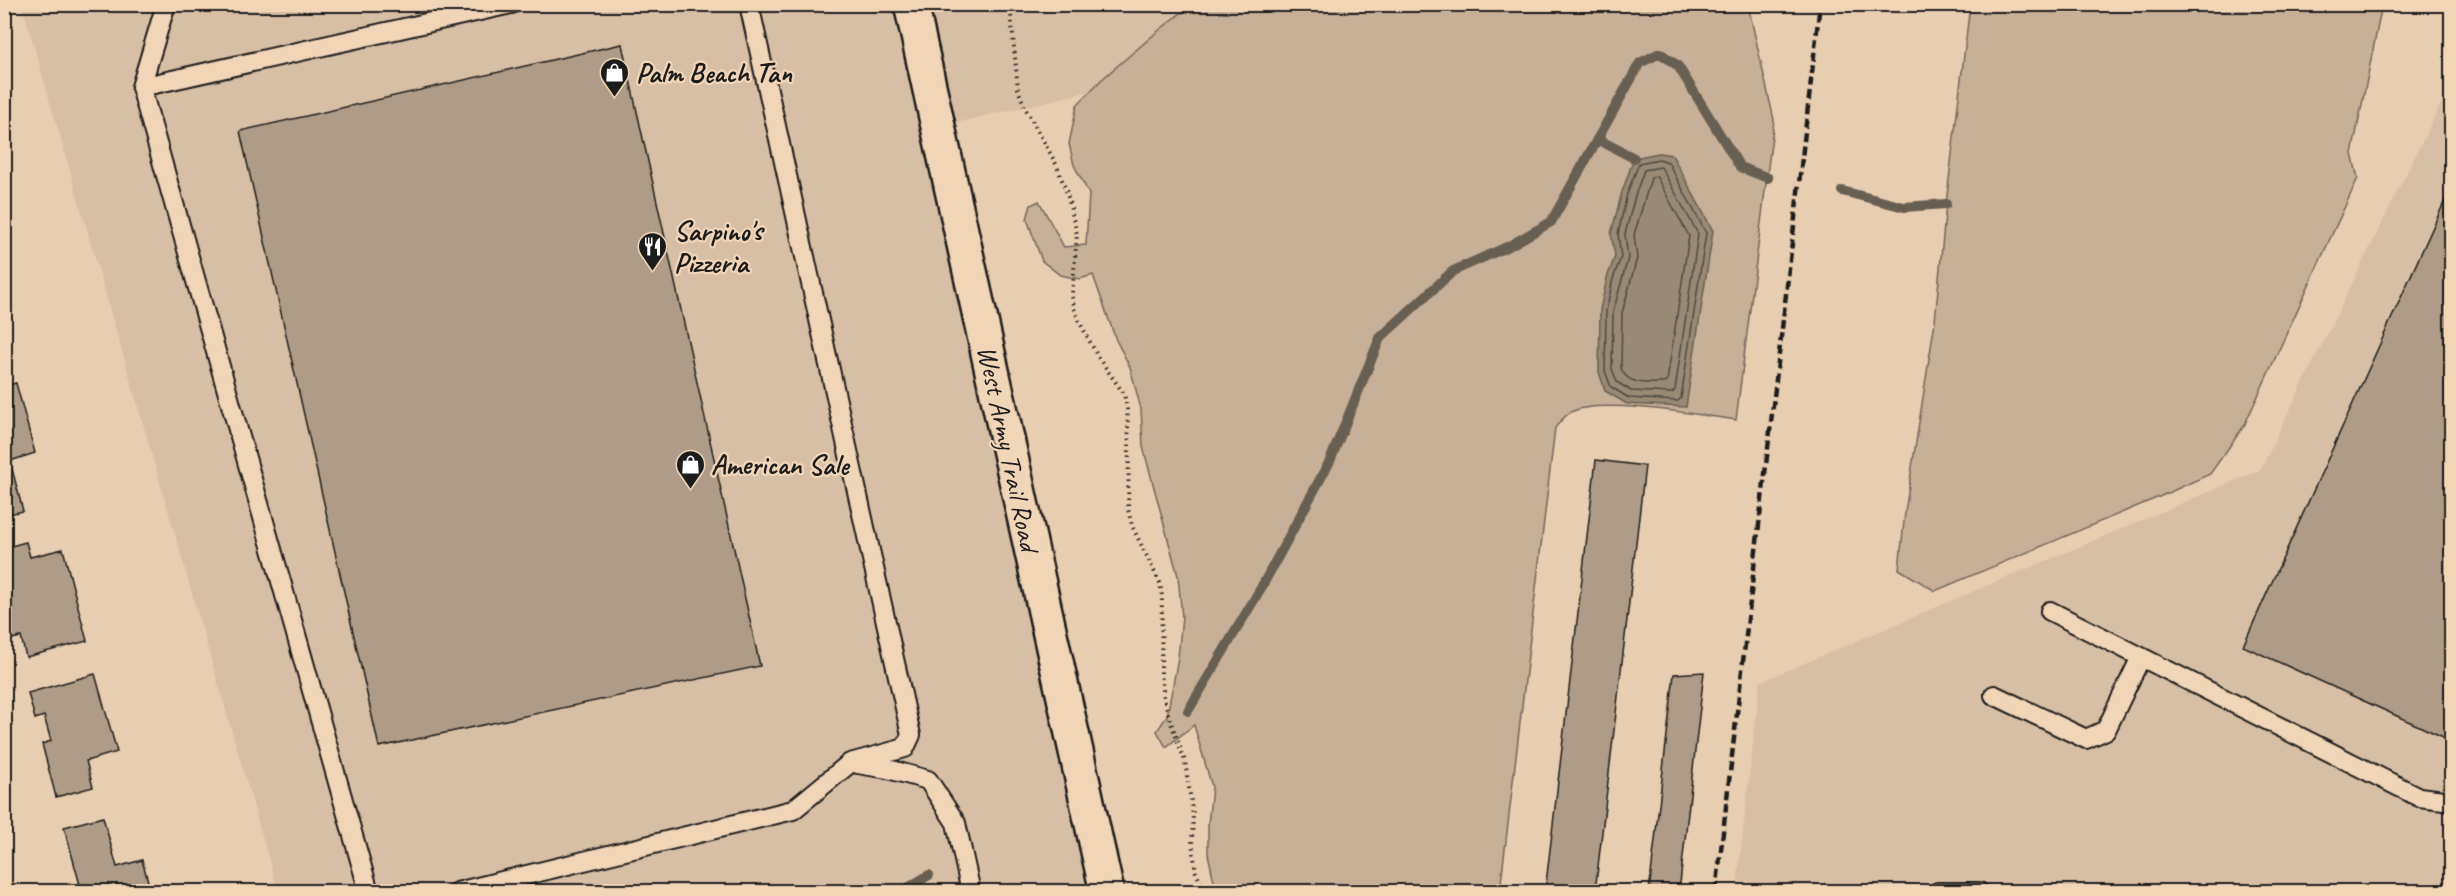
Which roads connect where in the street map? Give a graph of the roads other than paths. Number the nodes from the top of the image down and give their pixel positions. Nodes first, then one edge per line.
1 (166, 4) edge
2 (511, 4) edge
3 (749, 4) edge
4 (911, 4) edge
5 (141, 87) junction
6 (2050, 611) dead end
7 (2140, 657) junction
8 (1994, 695) dead end
9 (850, 763) junction
10 (2451, 801) edge
11 (369, 891) edge
12 (457, 891) edge
13 (972, 891) edge
14 (1107, 891) edge
15 (1938, 891) edge
16 (1979, 891) edge

1 - 5 lane
2 - 5 lane
3 - 9 lane
4 - 14 main road, West Army Trail Road
5 - 11 lane
6 - 7 lane
7 - 8 lane
7 - 10 lane
9 - 12 lane
9 - 13 lane
15 - 16 lane

